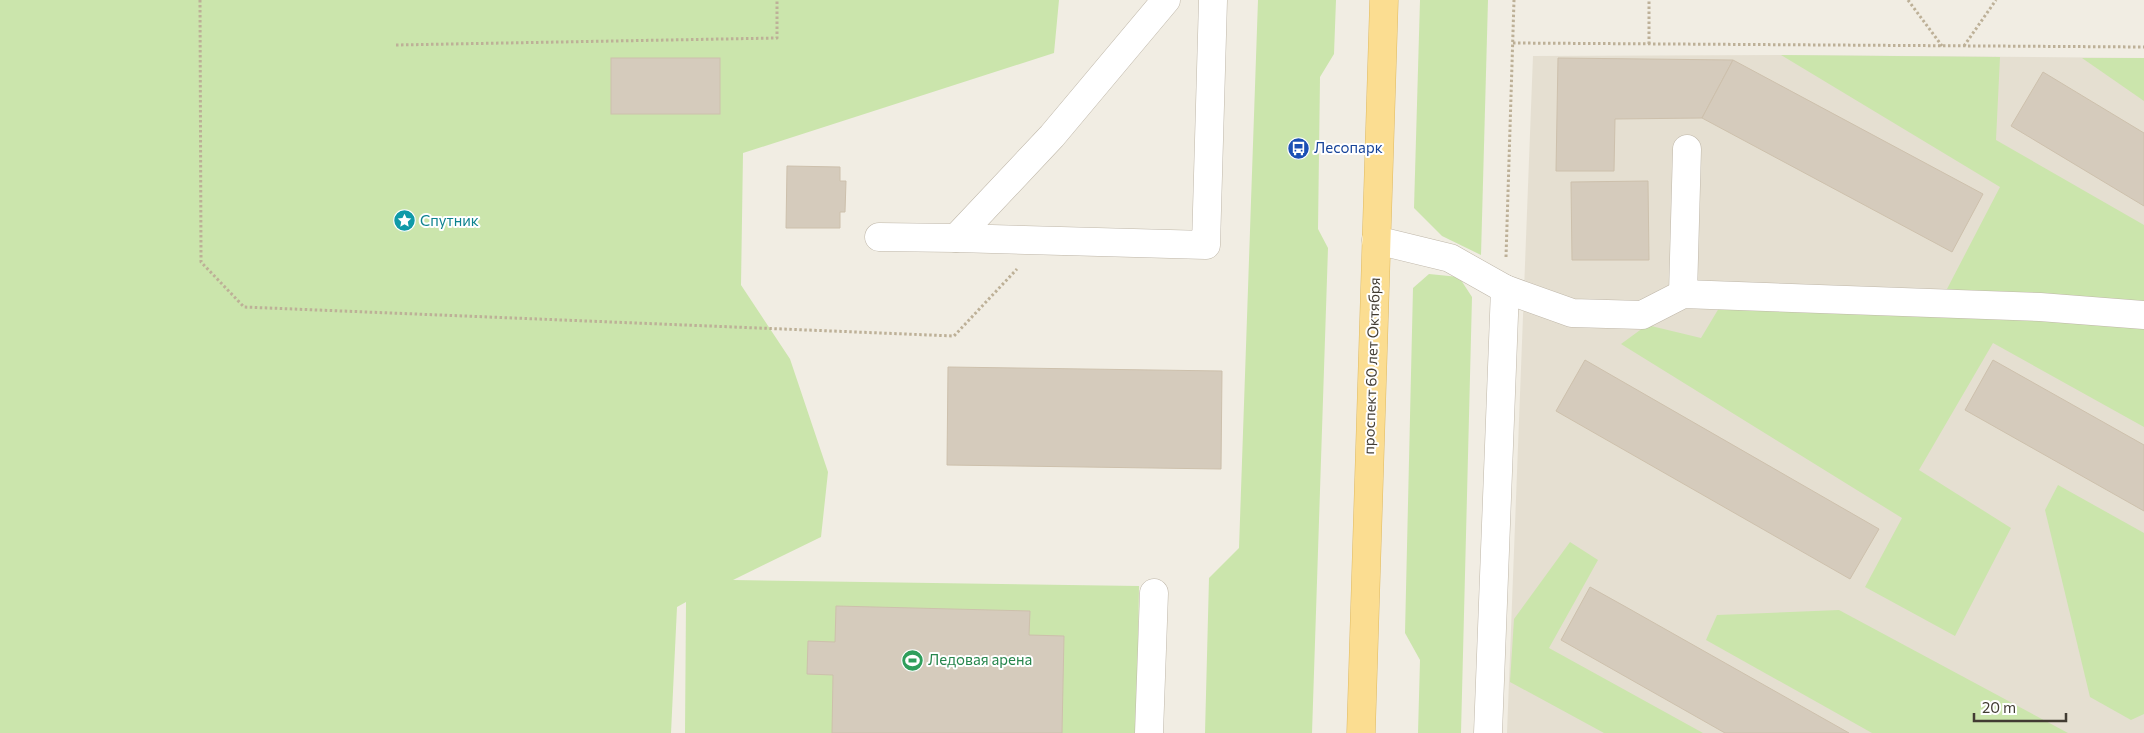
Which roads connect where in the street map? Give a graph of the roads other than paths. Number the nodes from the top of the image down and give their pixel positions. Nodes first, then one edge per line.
1 (1166, 0) edge
2 (1213, 0) edge
3 (1384, 0) edge
4 (1687, 149) dead end
5 (879, 237) dead end
6 (956, 238) junction
7 (1376, 240) junction
8 (1505, 289) junction
9 (1683, 294) junction
10 (2144, 315) edge
11 (1154, 593) dead end
12 (1149, 733) edge
13 (1361, 733) edge
14 (1488, 733) edge

1 - 6 lane
2 - 6 lane
3 - 7 main road, проспект 60 лет Октября
4 - 9 lane
5 - 6 lane
7 - 8 lane
7 - 13 main road, проспект 60 лет Октября
8 - 9 lane
8 - 14 lane
9 - 10 lane
11 - 12 lane

